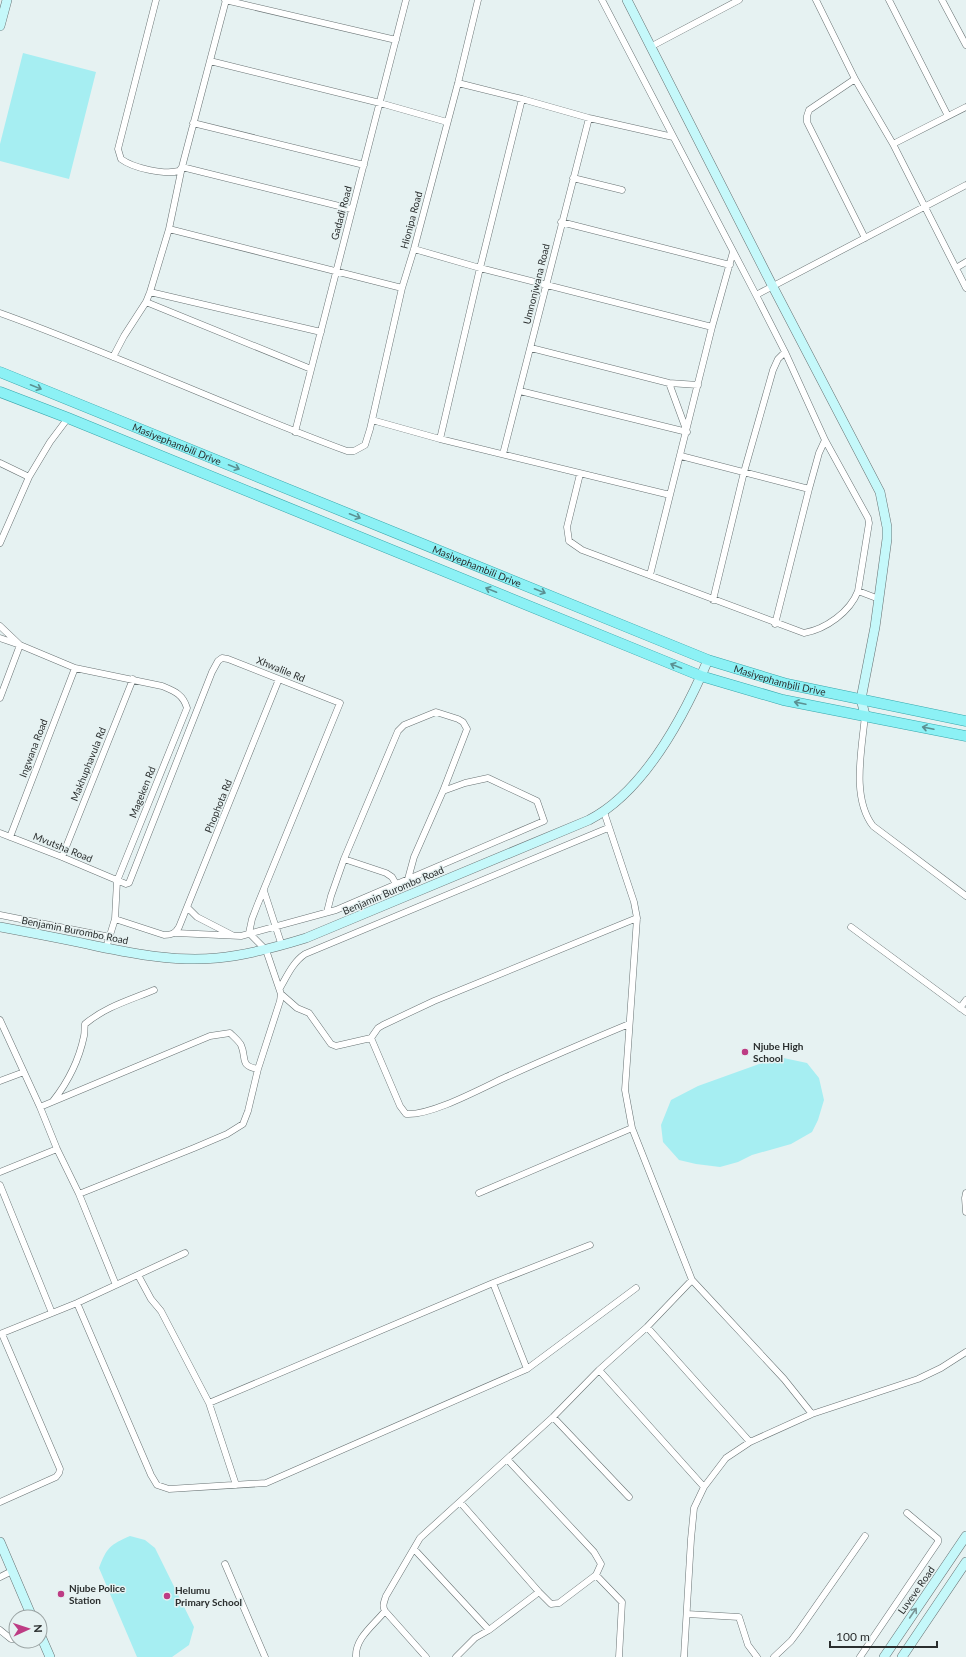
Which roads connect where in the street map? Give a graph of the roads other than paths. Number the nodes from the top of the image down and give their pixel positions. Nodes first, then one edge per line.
1 (7, 0) edge
2 (156, 0) edge
3 (226, 0) edge
4 (406, 0) edge
5 (478, 0) edge
6 (602, 0) edge
7 (627, 0) edge
8 (739, 0) edge
9 (816, 0) edge
10 (889, 0) edge
11 (942, 0) edge
12 (0, 26) edge
13 (396, 40) junction
14 (966, 45) edge
15 (652, 46) junction
16 (210, 61) junction
17 (856, 79) junction
18 (458, 83) junction
19 (522, 99) junction
20 (380, 103) junction
21 (966, 107) edge
22 (948, 116) junction
23 (588, 118) junction
24 (446, 122) junction
25 (193, 123) junction
26 (672, 137) junction
27 (893, 144) junction
28 (364, 165) junction
29 (182, 167) junction
30 (573, 178) junction
31 (966, 185) edge
32 (622, 190) dead end
33 (925, 206) junction
34 (351, 209) junction
35 (561, 222) junction
36 (169, 228) junction
37 (865, 238) junction
38 (414, 249) junction
39 (733, 252) junction
40 (966, 262) edge
41 (730, 265) junction
42 (480, 268) junction
43 (956, 268) junction
44 (337, 272) junction
45 (545, 284) junction
46 (772, 285) junction
47 (402, 288) junction
48 (966, 288) edge
49 (150, 292) junction
50 (756, 295) junction
51 (146, 302) junction
52 (0, 313) edge
53 (712, 327) junction
54 (321, 332) junction
55 (530, 348) junction
56 (785, 352) junction
57 (113, 357) junction
58 (311, 369) junction
59 (0, 372) edge
60 (670, 383) junction
61 (698, 385) junction
62 (520, 391) junction
63 (0, 392) edge
64 (68, 418) junction
65 (372, 420) junction
66 (295, 432) junction
67 (686, 432) junction
68 (440, 439) junction
69 (825, 440) junction
70 (503, 454) junction
71 (681, 456) junction
72 (0, 463) edge
73 (744, 472) junction
74 (580, 474) junction
75 (29, 478) junction
76 (809, 489) junction
77 (670, 495) junction
78 (0, 543) edge
79 (650, 575) junction
80 (858, 591) junction
81 (713, 600) junction
82 (879, 600) junction
83 (775, 624) junction
84 (0, 626) edge
85 (0, 638) edge
86 (20, 645) junction
87 (708, 660) junction
88 (75, 668) junction
89 (701, 676) junction
90 (132, 679) junction
91 (279, 679) junction
92 (0, 698) edge
93 (861, 699) junction
94 (865, 715) junction
95 (966, 721) edge
96 (966, 736) edge
97 (443, 791) junction
98 (604, 812) junction
99 (608, 828) junction
100 (0, 833) edge
101 (10, 836) junction
102 (62, 857) junction
103 (344, 859) junction
104 (408, 879) junction
105 (117, 881) junction
106 (396, 884) junction
107 (264, 891) junction
108 (966, 896) edge
109 (188, 908) junction
110 (327, 912) junction
111 (0, 915) edge
112 (637, 918) junction
113 (116, 919) junction
114 (276, 926) junction
115 (0, 927) edge
116 (851, 927) dead end
117 (249, 933) junction
118 (172, 934) junction
119 (235, 936) junction
120 (110, 937) junction
121 (282, 946) junction
122 (106, 948) junction
123 (266, 950) junction
124 (154, 990) dead end
125 (280, 991) junction
126 (966, 1000) edge
127 (960, 1008) junction
128 (966, 1012) edge
129 (0, 1020) edge
130 (629, 1024) junction
131 (371, 1038) junction
132 (258, 1070) junction
133 (24, 1072) junction
134 (0, 1080) edge
135 (52, 1102) junction
136 (40, 1107) junction
137 (632, 1128) junction
138 (57, 1149) junction
139 (0, 1172) edge
140 (0, 1185) edge
141 (480, 1193) dead end
142 (966, 1193) edge
143 (79, 1194) junction
144 (966, 1212) edge
145 (590, 1245) dead end
146 (185, 1253) dead end
147 (138, 1276) junction
148 (692, 1280) junction
149 (492, 1283) junction
150 (116, 1285) junction
151 (636, 1288) dead end
152 (77, 1303) junction
153 (52, 1312) junction
154 (647, 1327) junction
155 (1, 1334) edge
156 (966, 1352) edge
157 (526, 1369) junction
158 (600, 1370) junction
159 (210, 1403) junction
160 (812, 1414) junction
161 (553, 1417) junction
162 (750, 1442) junction
163 (507, 1459) junction
164 (236, 1485) junction
165 (704, 1487) junction
166 (629, 1497) dead end
167 (0, 1502) edge
168 (460, 1502) junction
169 (907, 1513) dead end
170 (865, 1536) dead end
171 (966, 1536) edge
172 (0, 1542) edge
173 (414, 1548) junction
174 (966, 1562) edge
175 (225, 1564) dead end
176 (12, 1571) junction
177 (596, 1575) junction
178 (0, 1577) edge
179 (538, 1592) junction
180 (29, 1609) edge
181 (385, 1611) junction
182 (687, 1614) junction
183 (489, 1630) junction
184 (265, 1657) edge
185 (356, 1657) edge
186 (426, 1657) edge
187 (456, 1657) edge
188 (619, 1657) edge
189 (684, 1657) edge
190 (757, 1657) edge
191 (774, 1657) edge
192 (860, 1657) edge
193 (884, 1657) edge
194 (902, 1657) edge

1 - 12 street
2 - 29 street
3 - 13 street
3 - 16 street
4 - 13 street, Gadadi Road
5 - 18 street, Hionipa Road
6 - 26 street
7 - 15 street
8 - 15 street
9 - 17 street
10 - 22 street
11 - 14 street
13 - 20 street, Gadadi Road
15 - 46 street
16 - 20 street
16 - 25 street
17 - 27 street
17 - 37 street
18 - 19 street
18 - 24 street, Hionipa Road
19 - 23 street
19 - 42 street
20 - 24 street
20 - 28 street, Gadadi Road
21 - 22 street
22 - 27 street
23 - 26 street
23 - 30 street, Umnonjwana Road
24 - 38 street, Hionipa Road
25 - 28 street
25 - 29 street
26 - 39 street
27 - 33 street
28 - 34 street, Gadadi Road
29 - 34 street
29 - 36 street
30 - 32 street
30 - 35 street, Umnonjwana Road
31 - 33 street
33 - 37 street
33 - 43 street
34 - 44 street, Gadadi Road
35 - 41 street
35 - 45 street, Umnonjwana Road
36 - 44 street
36 - 49 street
37 - 46 street
38 - 42 street
38 - 47 street, Hionipa Road
39 - 41 street
39 - 50 street
40 - 43 street
41 - 53 street
42 - 45 street
42 - 68 street
43 - 48 street
44 - 47 street
44 - 54 street, Gadadi Road
45 - 53 street
45 - 55 street, Umnonjwana Road
46 - 50 street
46 - 82 street
47 - 65 street, Hionipa Road
49 - 51 street
49 - 54 street
50 - 56 street
51 - 57 street
51 - 58 street
52 - 57 street
53 - 61 street
54 - 58 street, Gadadi Road
55 - 60 street
55 - 62 street, Umnonjwana Road
56 - 69 street
56 - 73 street
57 - 66 street
58 - 66 street, Gadadi Road
59 -> 87 main road, Masiyephambili Drive
60 - 61 street
60 - 67 street
61 - 67 street
62 - 67 street
62 - 70 street, Umnonjwana Road
63 - 64 main road, Masiyephambili Drive
64 - 75 street
89 -> 64 main road, Masiyephambili Drive
65 - 66 street, Hionipa Road
65 - 68 street
67 - 71 street
68 - 70 street
69 - 76 street
69 - 80 street
70 - 74 street
71 - 73 street
71 - 77 street
72 - 75 street
73 - 76 street
73 - 81 street
74 - 77 street
74 - 79 street
75 - 78 street
76 - 83 street
77 - 79 street
79 - 81 street
80 - 82 street
80 - 83 street
81 - 83 street
82 - 93 street
84 - 86 street
85 - 86 street
86 - 88 street
86 - 92 street
87 - 89 street, Benjamin Burombo Road
87 - 93 main road, Masiyephambili Drive
88 - 90 street
88 - 101 street, Ingwana Road
94 -> 89 main road, Masiyephambili Drive
89 - 98 street, Benjamin Burombo Road
90 - 102 street, Makhuphavula Rd
90 - 105 street, Mageken Rd
91 - 105 street, Xhwalile Rd
91 - 107 street, Xhwalile Rd
91 - 109 street, Phophota Rd
93 - 94 street
93 - 95 main road, Masiyephambili Drive
96 -> 94 main road, Masiyephambili Drive
94 - 108 street
97 - 103 street
97 - 104 street
97 - 104 street
98 - 99 street
98 - 121 street, Benjamin Burombo Road
99 - 112 street
99 - 125 street
100 - 101 street, Mvutsha Road
101 - 102 street, Mvutsha Road
102 - 105 street, Mvutsha Road
103 - 106 street
103 - 110 street
104 - 106 street
105 - 113 street, Mageken Rd
106 - 110 street
107 - 114 street
107 - 117 street, Xhwalile Rd
109 - 118 street, Phophota Rd
109 - 119 street
110 - 114 street
111 - 120 street
112 - 130 street
112 - 131 street
113 - 118 street
113 - 120 street, Mageken Rd
114 - 117 street
114 - 121 street
115 - 122 street, Benjamin Burombo Road
116 - 127 street
117 - 119 street
117 - 123 street
118 - 119 street
120 - 122 street, Mageken Rd
121 - 123 street, Benjamin Burombo Road
122 - 123 street, Benjamin Burombo Road
123 - 125 street
124 - 135 street
125 - 131 street
125 - 132 street
126 - 127 street
127 - 128 street
129 - 133 street
130 - 131 street
130 - 137 street
132 - 135 street
132 - 143 street
133 - 134 street
133 - 136 street
135 - 136 street
136 - 138 street
137 - 141 street
137 - 148 street
138 - 139 street
138 - 143 street
140 - 153 street
142 - 144 street
143 - 150 street
145 - 149 street
146 - 147 street
147 - 150 street
147 - 159 street
148 - 154 street
148 - 160 street
149 - 157 street
149 - 159 street
150 - 152 street
151 - 157 street
152 - 153 street
152 - 164 street
153 - 155 street
154 - 158 street
154 - 162 street
155 - 167 street
156 - 160 street
157 - 164 street
158 - 161 street
158 - 165 street
159 - 164 street
160 - 162 street
161 - 163 street
161 - 166 street
162 - 165 street
163 - 168 street
163 - 177 street
165 - 182 street
168 - 173 street
168 - 179 street
169 - 192 street
170 - 191 street
193 -> 171 street, Luveve Road
172 - 176 street
173 - 181 street
173 - 183 street
174 - 194 street
175 - 184 street
176 - 178 street
176 - 180 street
177 - 179 street
177 - 188 street
179 - 183 street
181 - 185 street
181 - 186 street
182 - 189 street
182 - 190 street
183 - 187 street

